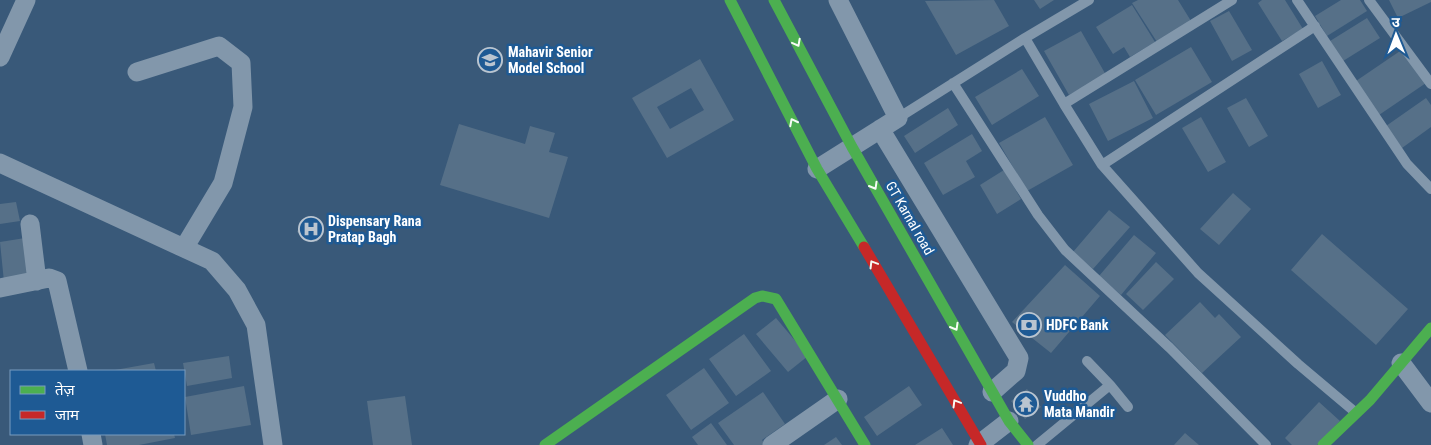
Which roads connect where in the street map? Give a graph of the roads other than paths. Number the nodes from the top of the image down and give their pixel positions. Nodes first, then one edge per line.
1 (26, 0) edge
2 (730, 0) edge
3 (774, 0) edge
4 (838, 0) edge
5 (1089, 0) edge
6 (1232, 0) edge
7 (1297, 0) edge
8 (1369, 0) edge
9 (1315, 26) junction
10 (6, 31) edge
11 (1025, 38) junction
12 (0, 58) edge
13 (137, 72) dead end
14 (953, 83) junction
15 (1431, 84) edge
16 (1064, 104) junction
17 (898, 118) junction
18 (880, 130) junction
19 (852, 147) junction
20 (0, 163) edge
21 (1102, 165) junction
22 (817, 169) junction
23 (1431, 189) edge
24 (30, 224) dead end
25 (184, 248) junction
26 (37, 281) junction
27 (0, 288) edge
28 (1431, 328) edge
29 (1087, 361) dead end
30 (1401, 363) junction
31 (78, 370) edge
32 (1110, 385) junction
33 (992, 392) junction
34 (838, 399) junction
35 (1431, 403) edge
36 (1128, 407) dead end
37 (1356, 413) junction
38 (1009, 421) junction
39 (980, 444) edge
40 (273, 445) edge
41 (546, 445) edge
42 (772, 445) edge
43 (865, 445) edge
44 (1028, 445) edge
45 (1038, 445) edge
46 (1266, 445) edge
47 (1323, 445) edge

1 - 10 street
22 -> 2 main road
3 -> 19 main road, GT Karnal road
4 - 17 street
5 - 11 lane
6 - 16 lane
7 - 9 lane
8 - 15 lane
9 - 21 lane
9 - 23 lane
10 - 12 street
11 - 14 lane
11 - 16 lane
13 - 25 street
14 - 17 lane
14 - 46 lane
16 - 21 lane
17 - 18 street
18 - 19 street
18 - 33 street
19 - 22 street
19 -> 33 main road, GT Karnal road
20 - 25 street
21 - 37 lane
39 -> 22 main road
24 - 26 street
25 - 40 street
26 - 27 street
26 - 31 street
28 - 30 main road
29 - 32 lane
30 - 35 street
30 - 37 main road
32 - 36 lane
32 - 45 lane
33 - 38 main road, GT Karnal road
34 - 41 main road
34 - 42 street
34 - 43 main road
37 - 47 main road
38 - 39 street
38 - 44 main road, GT Karnal road

